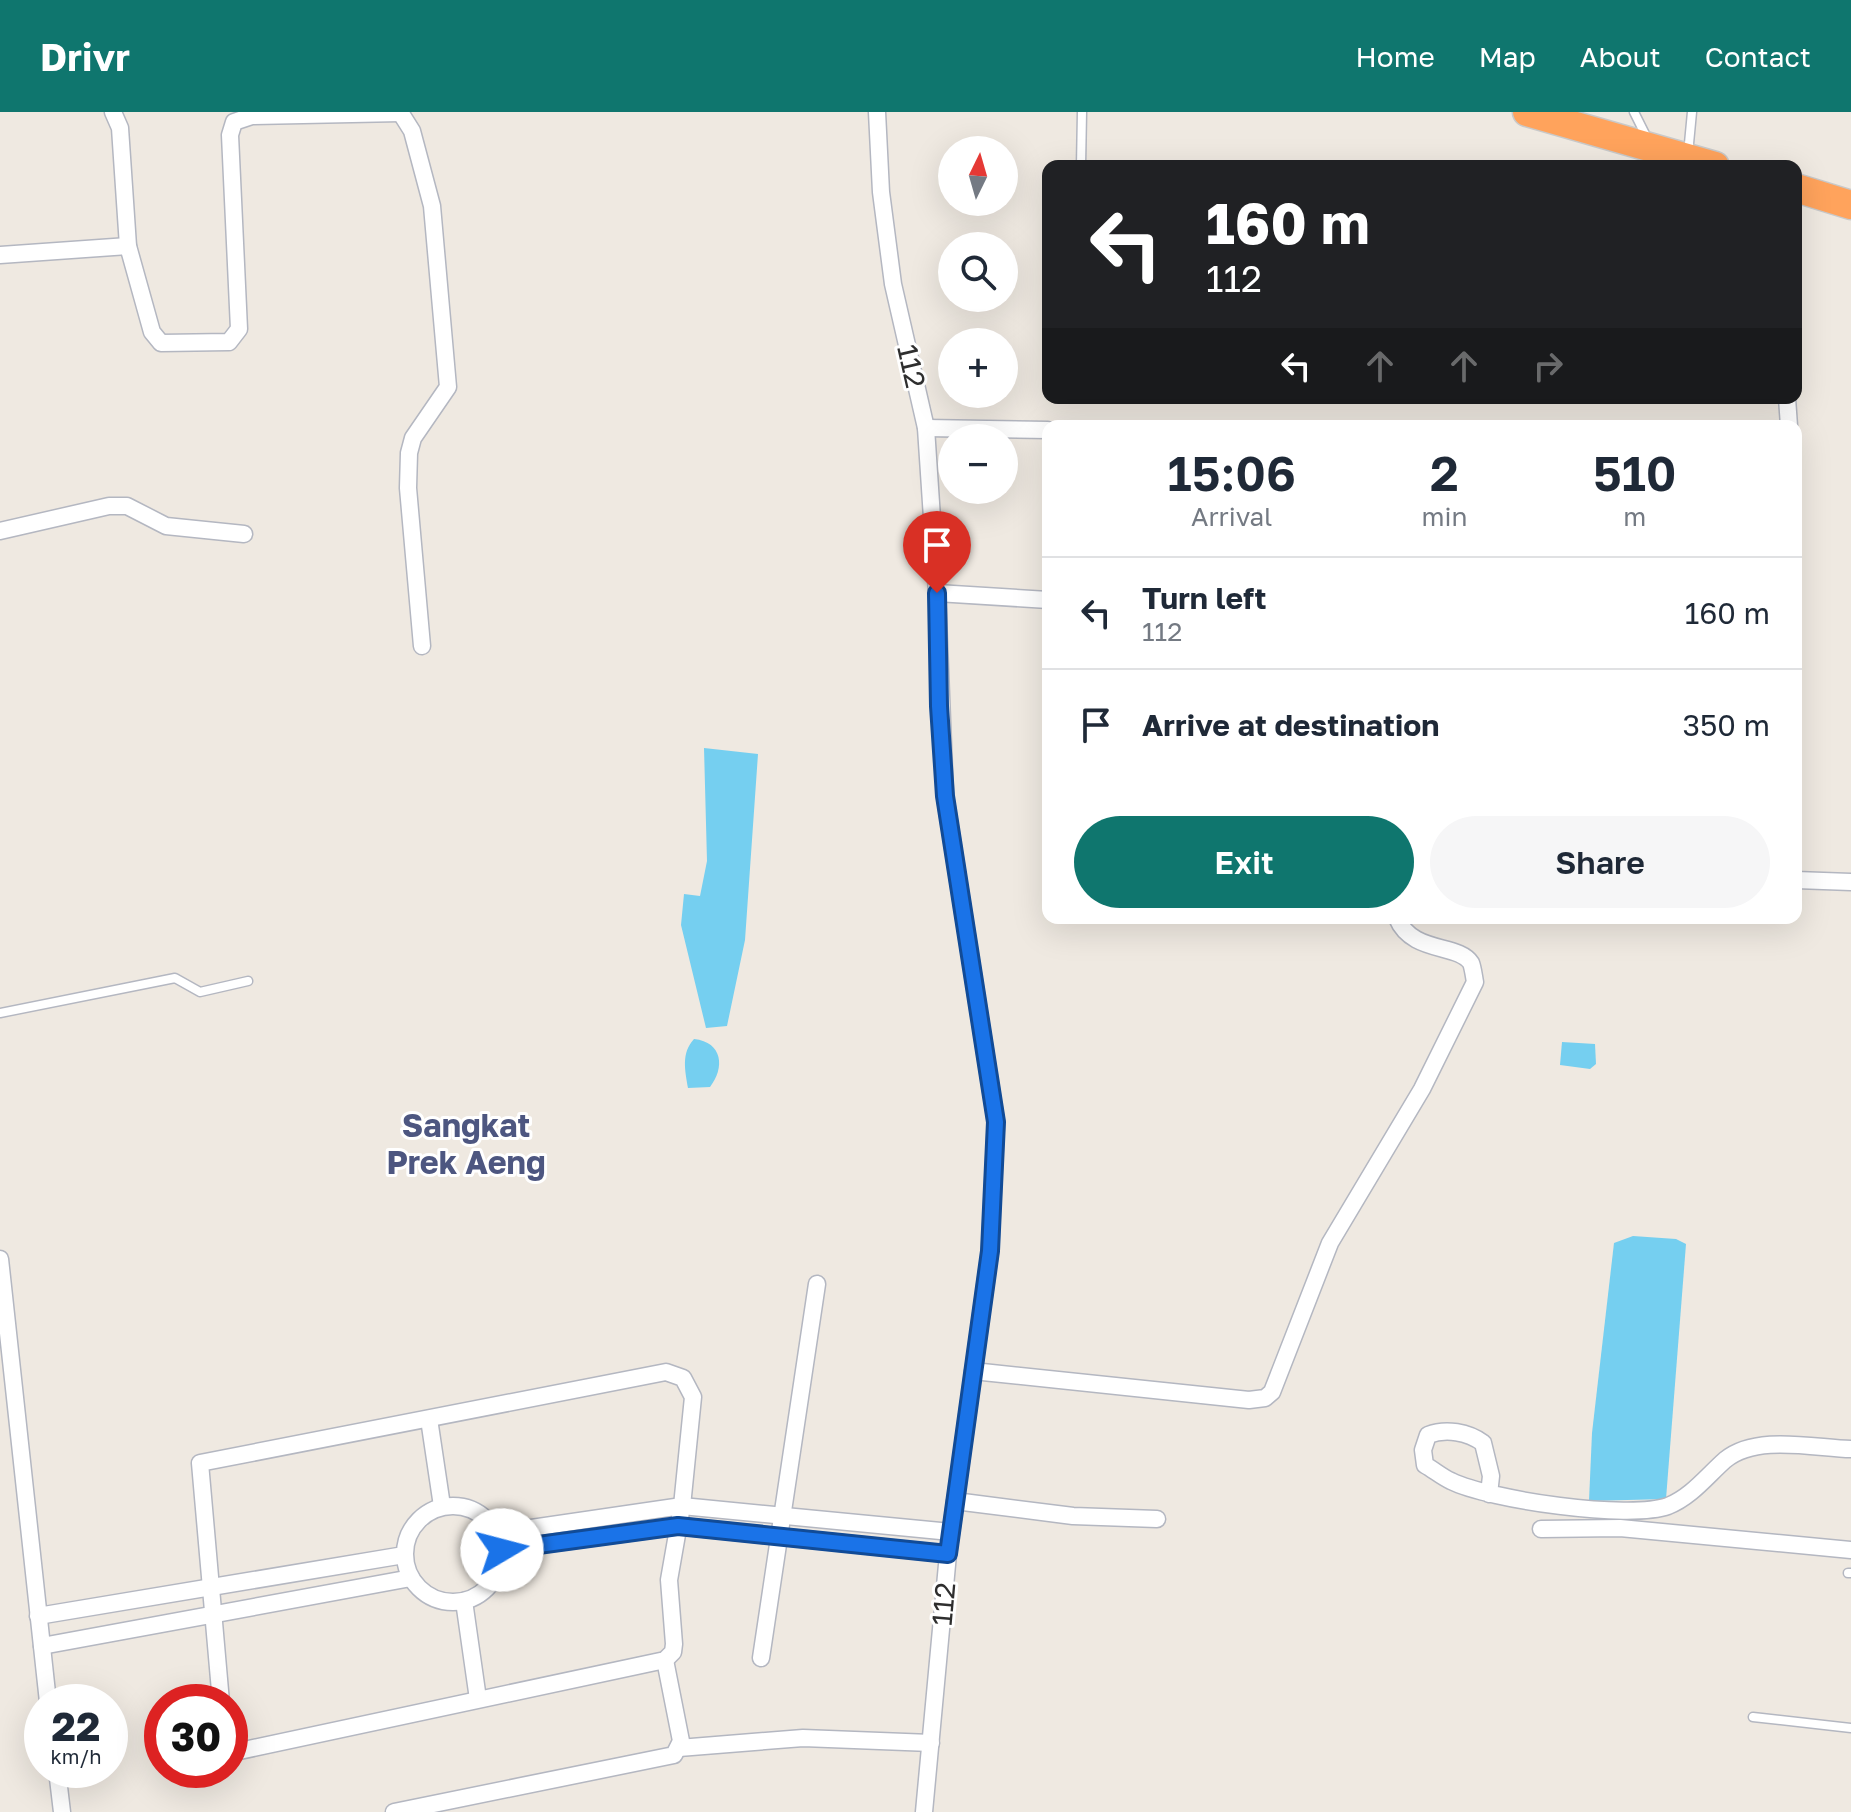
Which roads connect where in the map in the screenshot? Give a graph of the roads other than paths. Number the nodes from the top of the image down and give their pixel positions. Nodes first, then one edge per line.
1 (113, 112) edge
2 (400, 112) edge
3 (877, 112) edge
4 (1082, 112) edge
5 (1634, 112) edge
6 (1692, 112) edge
7 (1535, 113) edge
8 (1651, 147) junction
9 (1081, 160) edge
10 (1694, 160) edge
11 (1701, 160) edge
12 (1802, 190) edge
13 (1851, 205) edge
14 (128, 246) junction
15 (0, 255) edge
16 (926, 428) junction
17 (1042, 430) edge
18 (0, 531) edge
19 (244, 534) dead end
20 (937, 593) junction
21 (1042, 600) edge
22 (422, 646) dead end
23 (1802, 880) edge
24 (1851, 882) edge
25 (1402, 924) edge
26 (248, 981) dead end
27 (0, 1013) edge
28 (0, 1259) edge
29 (0, 1266) edge
30 (817, 1284) dead end
31 (6, 1364) edge
32 (973, 1371) junction
33 (429, 1419) junction
34 (1851, 1449) edge
35 (1489, 1494) junction
36 (955, 1501) junction
37 (442, 1506) junction
38 (682, 1506) junction
39 (782, 1514) junction
40 (1157, 1519) dead end
41 (678, 1526) junction
42 (1541, 1529) dead end
43 (951, 1532) junction
44 (779, 1536) junction
45 (500, 1542) junction
46 (1851, 1550) edge
47 (948, 1554) junction
48 (404, 1555) junction
49 (411, 1578) junction
50 (210, 1587) junction
51 (464, 1601) junction
52 (212, 1615) junction
53 (38, 1616) junction
54 (42, 1646) junction
55 (761, 1658) dead end
56 (665, 1660) junction
57 (46, 1684) edge
58 (219, 1684) edge
59 (478, 1699) junction
60 (1753, 1717) dead end
61 (1851, 1728) edge
62 (931, 1743) junction
63 (679, 1748) junction
64 (248, 1749) edge
65 (59, 1788) edge
66 (62, 1812) edge
67 (394, 1812) edge
68 (924, 1812) edge

1 - 14 street
2 - 14 street
2 - 22 street
3 - 16 street, 112
4 - 9 lane
5 - 8 lane
6 - 11 lane
7 - 8 highway
8 - 10 highway
12 - 13 highway
14 - 15 street
16 - 17 street
16 - 20 street, 112
18 - 19 street
20 - 21 street
20 - 32 street, 112
23 - 24 street
25 - 32 street
26 - 27 lane
28 - 29 street
29 - 31 street
30 - 39 street
31 - 53 street
32 - 36 street, 112
33 - 37 street
33 - 38 street
33 - 50 street
34 - 35 street
35 - 35 street
36 - 40 street
36 - 43 street, 112
37 - 45 street
37 - 48 street
38 - 39 street
38 - 41 street
38 - 45 street
39 - 43 street
39 - 44 street
41 - 44 street
41 - 45 street
41 - 56 street
42 - 46 street
43 - 47 street, 112
44 - 47 street
44 - 55 street
45 - 51 street
47 - 62 street, 112
48 - 49 street
48 - 50 street
49 - 51 street
49 - 52 street
50 - 52 street
50 - 53 street
51 - 59 street
52 - 54 street
52 - 58 street
53 - 54 street
54 - 57 street
56 - 59 street
56 - 63 street
59 - 64 street
60 - 61 lane
62 - 63 street
62 - 68 street, 112
63 - 67 street
65 - 66 street

